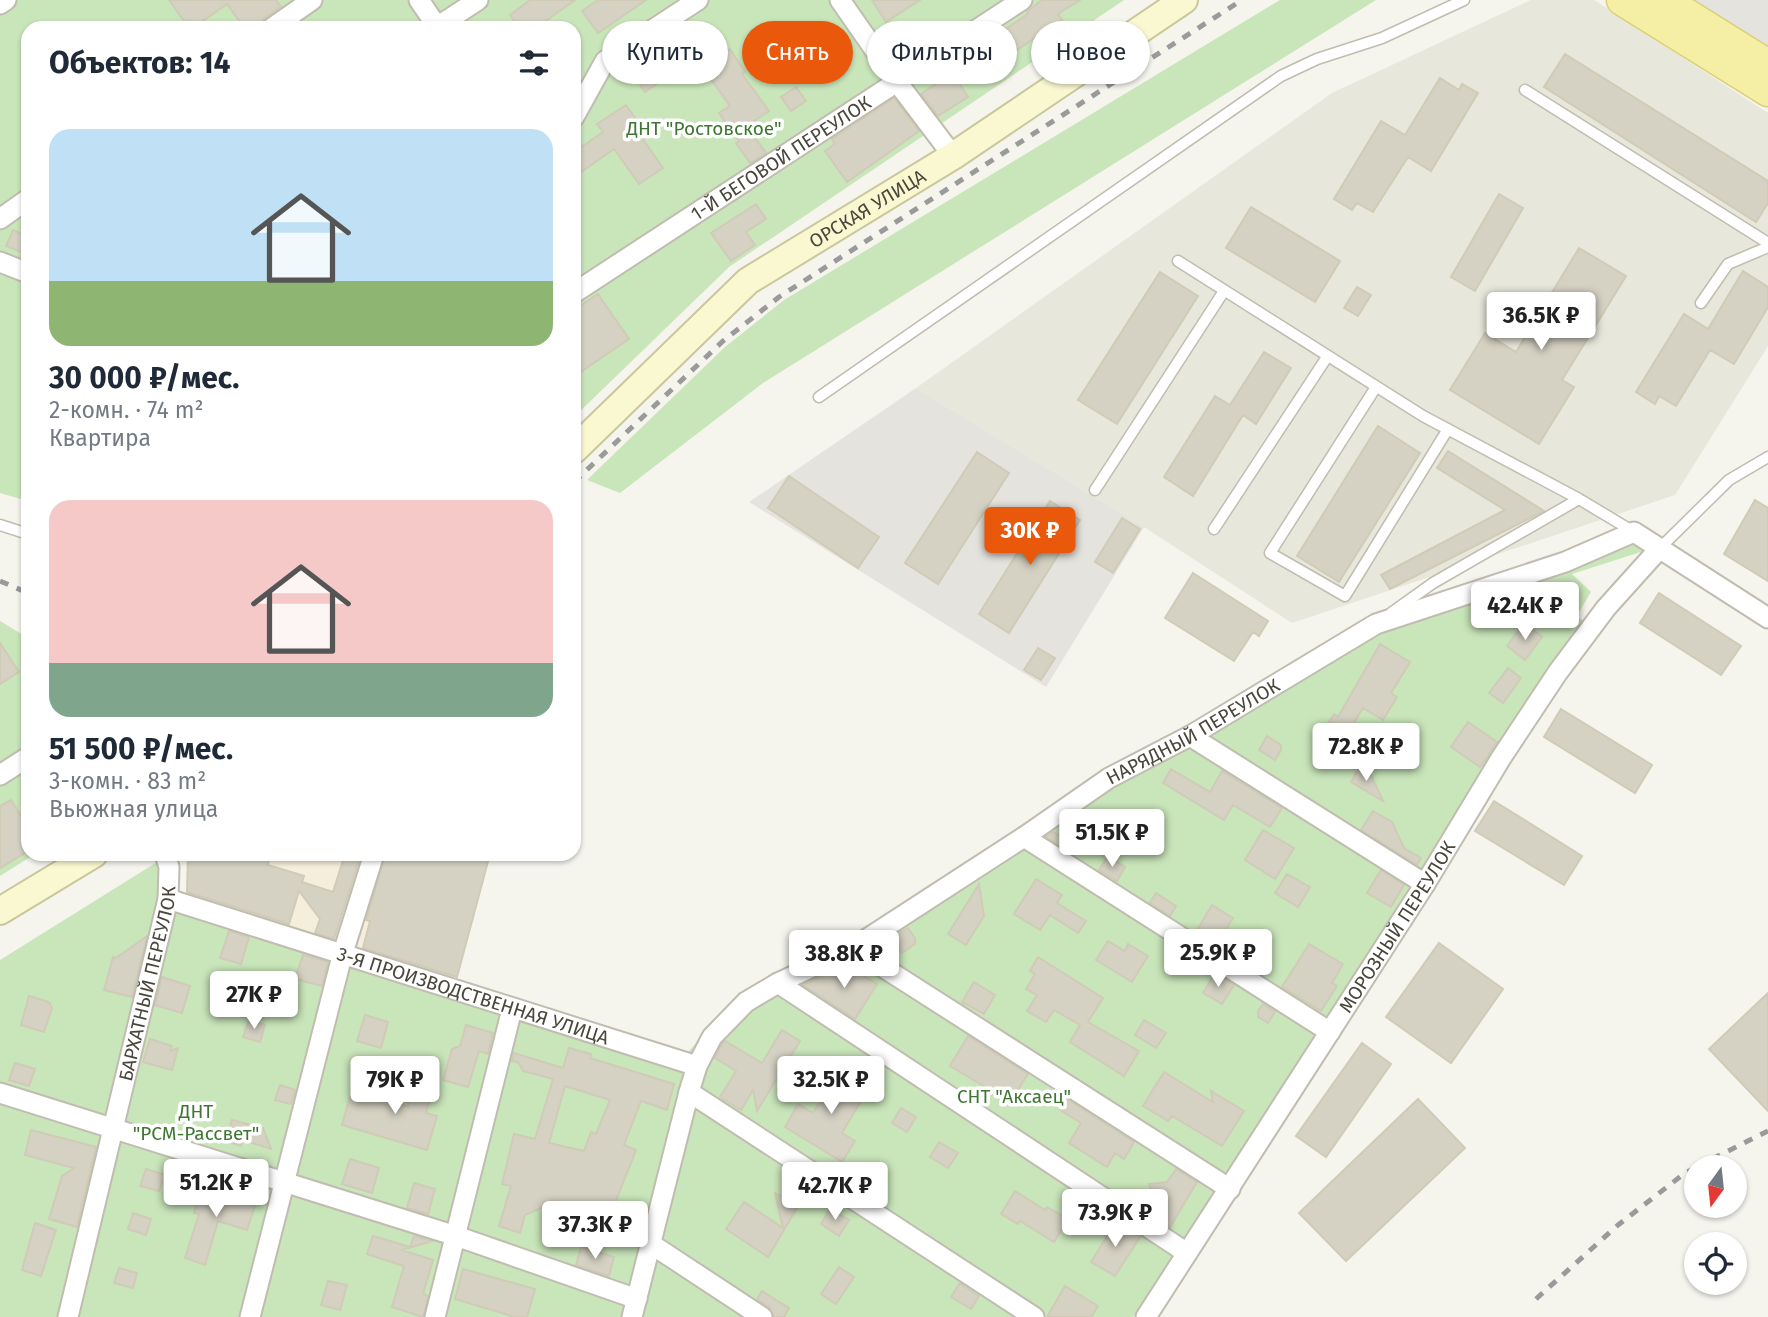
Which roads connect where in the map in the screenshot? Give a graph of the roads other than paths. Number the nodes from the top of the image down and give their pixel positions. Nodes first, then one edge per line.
1 (6, 0) edge
2 (312, 0) edge
3 (419, 0) edge
4 (478, 0) edge
5 (698, 0) edge
6 (840, 0) edge
7 (1022, 0) edge
8 (1185, 0) edge
9 (1464, 0) edge
10 (1622, 0) edge
11 (1664, 0) edge
12 (0, 4) edge
13 (282, 21) edge
14 (433, 21) edge
15 (448, 21) edge
16 (990, 21) edge
17 (867, 39) edge
18 (1768, 65) edge
19 (894, 84) edge
20 (899, 84) edge
21 (1525, 90) dead end
22 (1768, 91) edge
23 (581, 104) edge
24 (953, 156) junction
25 (21, 204) edge
26 (0, 219) edge
27 (1768, 245) edge
28 (0, 261) edge
29 (1178, 261) dead end
30 (21, 270) edge
31 (581, 288) edge
32 (1224, 291) junction
33 (1701, 303) dead end
34 (1327, 357) junction
35 (1376, 387) junction
36 (819, 397) dead end
37 (1448, 429) junction
38 (581, 443) edge
39 (1768, 457) edge
40 (1096, 490) dead end
41 (1579, 499) junction
42 (0, 525) edge
43 (1214, 529) dead end
44 (21, 532) edge
45 (1634, 533) junction
46 (1660, 548) junction
47 (1768, 618) edge
48 (1376, 624) junction
49 (1190, 736) junction
50 (21, 762) edge
51 (0, 775) edge
52 (1024, 837) junction
53 (82, 861) edge
54 (167, 861) edge
55 (372, 861) edge
56 (1425, 884) junction
57 (168, 900) junction
58 (0, 911) edge
59 (853, 948) junction
60 (342, 956) junction
61 (778, 983) junction
62 (512, 1009) junction
63 (1330, 1032) junction
64 (697, 1066) junction
65 (689, 1092) junction
66 (0, 1093) edge
67 (115, 1128) junction
68 (284, 1182) junction
69 (1230, 1189) junction
70 (456, 1236) junction
71 (651, 1244) junction
72 (1187, 1253) junction
73 (634, 1308) edge
74 (68, 1317) edge
75 (250, 1317) edge
76 (435, 1317) edge
77 (762, 1317) edge
78 (1034, 1317) edge
79 (1146, 1317) edge

1 - 12 street
2 - 13 street
3 - 14 street
4 - 15 street
5 - 23 street
6 - 17 street
7 - 16 street, 1-Й БЕГОВОЙ ПЕРЕУЛОК
8 - 24 main road, ОРСКАЯ УЛИЦА
9 - 36 lane
10 - 22 main road
11 - 18 main road
19 - 31 street, 1-Й БЕГОВОЙ ПЕРЕУЛОК
20 - 24 street
21 - 27 lane
24 - 38 main road, ОРСКАЯ УЛИЦА
25 - 26 street
27 - 33 lane
28 - 30 street
29 - 32 lane
32 - 34 lane
32 - 40 lane
34 - 35 lane
34 - 43 lane
35 - 37 lane
35 - 37 lane
37 - 41 lane
39 - 46 lane
41 - 45 lane
41 - 48 lane
42 - 44 lane
45 - 46 street
45 - 48 street, НАРЯДНЫЙ ПЕРЕУЛОК
46 - 47 street
46 - 56 street, МОРОЗНЫЙ ПЕРЕУЛОК
48 - 49 street, НАРЯДНЫЙ ПЕРЕУЛОК
49 - 52 street, НАРЯДНЫЙ ПЕРЕУЛОК
49 - 56 street
50 - 51 street
52 - 59 street, НАРЯДНЫЙ ПЕРЕУЛОК
52 - 63 street
53 - 58 main road
54 - 57 street, БАРХАТНЫЙ ПЕРЕУЛОК
55 - 60 street
56 - 63 street, МОРОЗНЫЙ ПЕРЕУЛОК
57 - 60 street, 3-Я ПРОИЗВОДСТВЕННАЯ УЛИЦА
57 - 67 street, БАРХАТНЫЙ ПЕРЕУЛОК
59 - 61 street, НАРЯДНЫЙ ПЕРЕУЛОК
59 - 69 street
60 - 62 street, 3-Я ПРОИЗВОДСТВЕННАЯ УЛИЦА
60 - 68 street
61 - 64 street, НАРЯДНЫЙ ПЕРЕУЛОК
61 - 72 street
62 - 64 street, 3-Я ПРОИЗВОДСТВЕННАЯ УЛИЦА
62 - 70 street
63 - 69 street, МОРОЗНЫЙ ПЕРЕУЛОК
64 - 65 street, НАРЯДНЫЙ ПЕРЕУЛОК
65 - 71 street, НАРЯДНЫЙ ПЕРЕУЛОК
65 - 78 street
66 - 67 street
67 - 68 street
67 - 74 street, БАРХАТНЫЙ ПЕРЕУЛОК
68 - 70 street
68 - 75 street
69 - 72 street, МОРОЗНЫЙ ПЕРЕУЛОК
70 - 73 street
70 - 76 street
71 - 73 street, НАРЯДНЫЙ ПЕРЕУЛОК
71 - 77 street
72 - 79 street, МОРОЗНЫЙ ПЕРЕУЛОК

